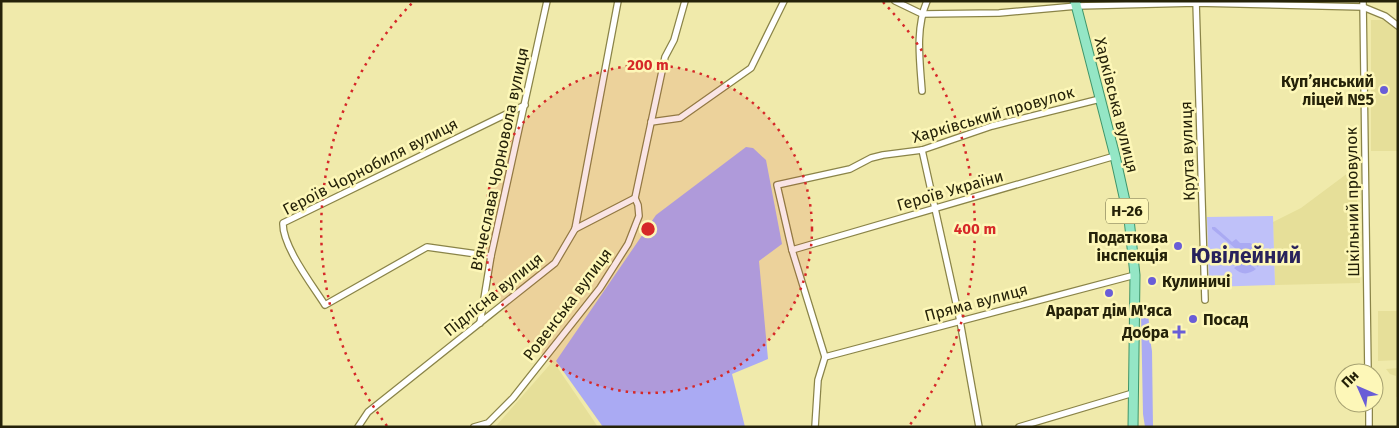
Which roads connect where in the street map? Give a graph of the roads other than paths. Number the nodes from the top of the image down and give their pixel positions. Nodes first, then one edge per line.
1 (547, 1) edge
2 (618, 1) edge
3 (685, 1) edge
4 (784, 1) edge
5 (895, 1) edge
6 (927, 1) edge
7 (1196, 2) edge
8 (1076, 4) edge
9 (1363, 4) edge
10 (922, 14) junction
11 (1398, 26) edge
12 (922, 92) dead end
13 (1100, 99) junction
14 (525, 105) junction
15 (652, 122) junction
16 (922, 150) junction
17 (1115, 156) junction
18 (636, 198) junction
19 (936, 208) junction
20 (575, 229) junction
21 (792, 250) junction
22 (492, 256) junction
23 (1135, 274) junction
24 (1204, 300) dead end
25 (960, 321) junction
26 (480, 323) junction
27 (825, 358) junction
28 (1368, 363) edge
29 (1133, 393) junction
30 (1369, 413) edge
31 (358, 427) edge
32 (474, 427) edge
33 (815, 427) edge
34 (978, 427) edge
35 (1019, 427) edge
36 (1133, 427) edge
37 (1369, 427) edge

1 - 14 street, В'ячеслава Чорновола вулиця
2 - 20 street, Підлісна вулиця
3 - 15 street, Ровенська вулиця
4 - 15 street
5 - 10 street
6 - 10 street
7 - 8 street
7 - 9 street
7 - 24 street, Крута вулиця
8 - 10 street
8 - 13 main road, Харківська вулиця / Н-26
9 - 11 street
9 - 28 street, Шкільний провулок
10 - 12 street
13 - 16 street, Харківський провулок
13 - 17 main road, Харківська вулиця / Н-26
14 - 22 street, В'ячеслава Чорновола вулиця
14 - 22 street, Героїв Чорнобиля вулиця
15 - 18 street, Ровенська вулиця
16 - 19 street
16 - 21 street, Харківський провулок
17 - 19 street, Героїв України
17 - 23 main road, Харківська вулиця / Н-26
18 - 20 street
18 - 32 street, Ровенська вулиця
19 - 21 street, Героїв України
19 - 25 street
20 - 26 street, Підлісна вулиця
21 - 27 street
22 - 26 street, В'ячеслава Чорновола вулиця
23 - 25 street, Пряма вулиця
23 - 29 main road, Харківська вулиця / Н-26
25 - 27 street, Пряма вулиця
25 - 34 street
26 - 31 street, Підлісна вулиця
27 - 33 street
29 - 35 street
29 - 36 main road, Харківська вулиця / Н-26
30 - 37 street

